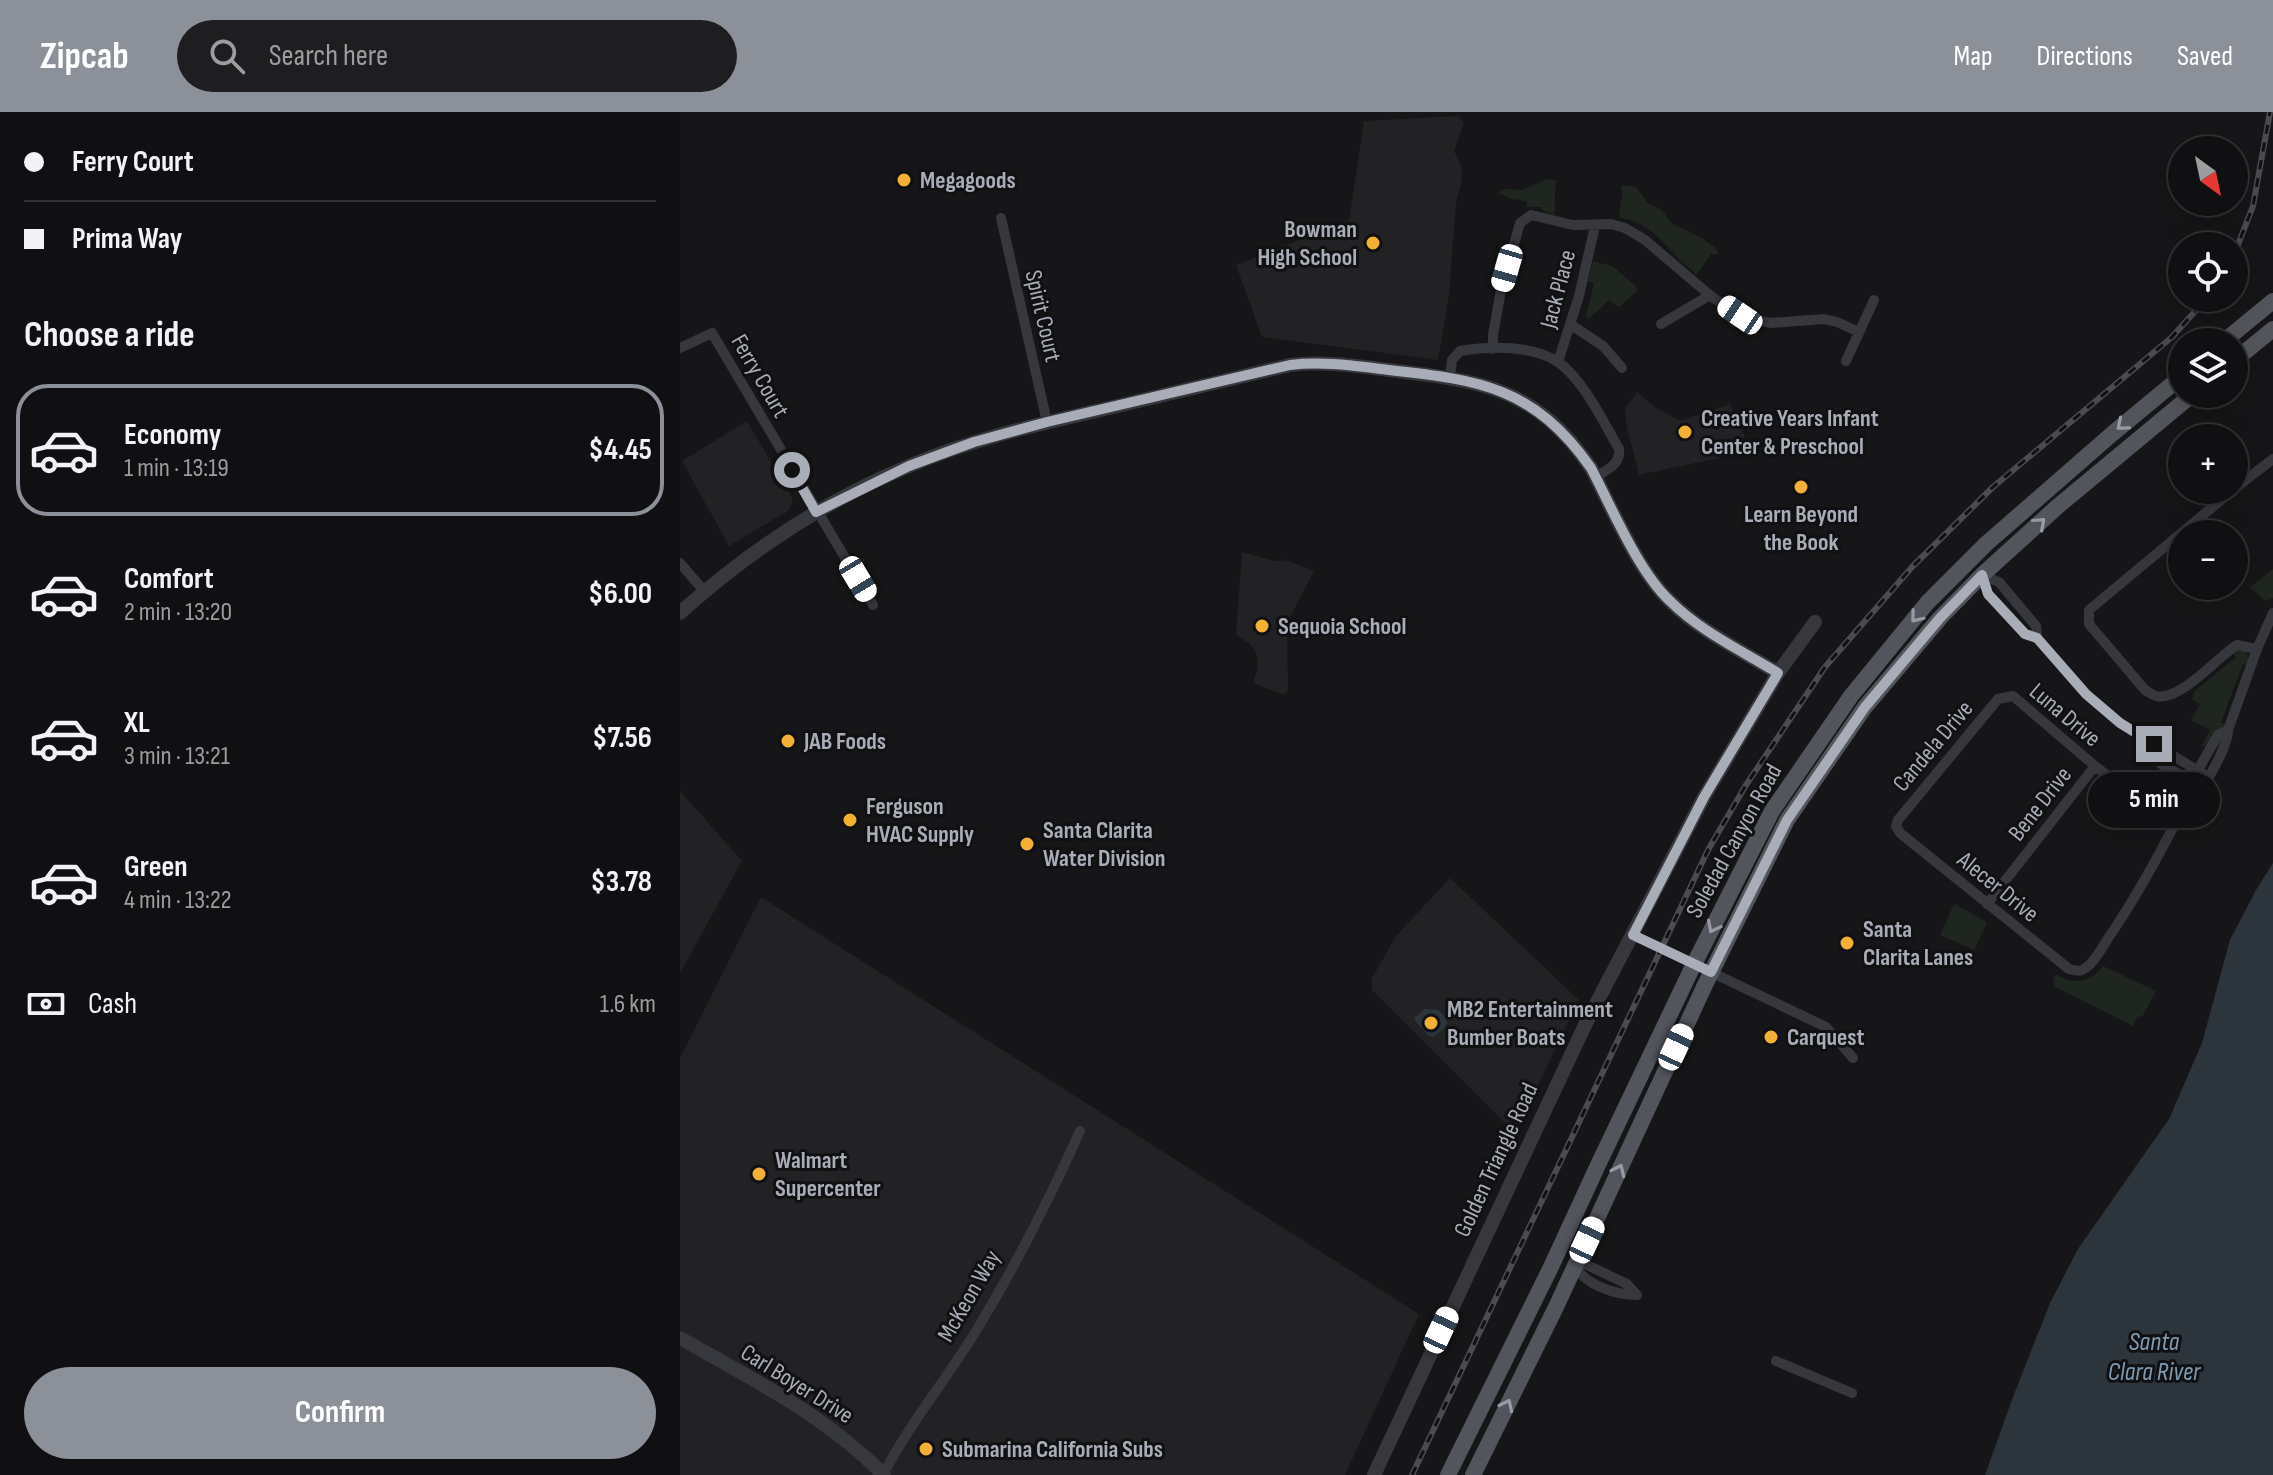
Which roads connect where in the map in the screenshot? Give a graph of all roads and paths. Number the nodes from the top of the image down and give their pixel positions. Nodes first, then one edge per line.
1 (1001, 218) dead end
2 (1595, 226) junction
3 (1710, 295) junction
4 (1874, 300) dead end
5 (2273, 301) edge
6 (1570, 324) junction
7 (1661, 324) dead end
8 (2240, 328) edge
9 (2273, 329) edge
10 (1859, 332) junction
11 (680, 348) edge
12 (1493, 349) junction
13 (2248, 350) edge
14 (1846, 361) dead end
15 (1558, 362) junction
16 (1622, 368) dead end
17 (1450, 377) junction
18 (2168, 388) edge
19 (2176, 408) edge
20 (1047, 422) junction
21 (2273, 459) edge
22 (1596, 477) junction
23 (2248, 479) edge
24 (2217, 504) edge
25 (816, 512) junction
26 (1969, 560) junction
27 (680, 563) edge
28 (1982, 575) junction
29 (704, 591) junction
30 (873, 605) dead end
31 (680, 613) edge
32 (2273, 613) edge
33 (1815, 622) dead end
34 (2257, 649) junction
35 (1778, 673) junction
36 (2005, 695) joint
37 (2228, 730) junction
38 (2154, 744) junction
39 (2095, 766) junction
40 (2197, 771) junction
41 (2208, 777) junction
42 (2191, 782) junction
43 (2202, 788) junction
44 (2176, 823) junction
45 (1896, 826) joint
46 (1987, 904) junction
47 (1633, 935) junction
48 (1694, 964) junction
49 (1711, 972) junction
50 (1853, 1058) dead end
51 (1080, 1131) dead end
52 (1598, 1165) junction
53 (1575, 1266) junction
54 (680, 1338) edge
55 (1776, 1361) dead end
56 (1852, 1393) dead end
57 (1477, 1417) junction
58 (884, 1475) edge
59 (1374, 1475) edge
60 (1448, 1475) edge
61 (1473, 1475) edge

1 - 20 street, Spirit Court
2 - 3 street
2 - 6 street, Jack Place
2 - 12 street
3 - 7 street
3 - 10 street
4 - 10 street
5 - 8 main road
6 - 15 street, Jack Place
6 - 16 street
9 - 13 main road
10 - 14 street
11 - 25 street, Ferry Court
12 - 15 street
12 - 17 street
15 - 22 street
17 - 20 street
17 - 22 street
18 -> 26 main road, Soledad Canyon Road
28 -> 19 main road, Soledad Canyon Road
20 - 25 street
21 - 23 street
22 - 35 street
24 - 34 street
25 - 29 street
25 - 30 street, Ferry Court
26 - 28 main road
26 -> 48 main road, Soledad Canyon Road
27 - 29 street
28 - 38 street
28 - 49 main road, Soledad Canyon Road
29 - 31 street
32 - 34 street
33 - 35 street, Golden Triangle Road
34 - 37 street
35 - 47 street, Golden Triangle Road
36 - 39 street, Luna Drive
36 - 45 street, Candela Drive
37 - 40 street
37 - 41 street
38 - 40 street
38 - 42 street
39 - 44 street, Luna Drive
39 - 46 street, Bene Drive
40 - 41 street
40 - 42 street
41 - 43 street
42 - 43 street
42 - 44 street
43 - 44 street
44 - 46 street, Alecer Drive
45 - 46 street, Alecer Drive
47 - 48 street
47 - 59 street, Golden Triangle Road
48 - 49 street
48 - 52 main road, Soledad Canyon Road
49 - 50 street
53 -> 49 main road, Soledad Canyon Road
51 - 58 street, McKeon Way
52 - 53 main road
52 - 57 main road, Soledad Canyon Road
53 - 53 street
53 - 57 main road
61 -> 53 main road, Soledad Canyon Road
54 - 58 street, Carl Boyer Drive
55 - 56 street
57 - 60 main road, Soledad Canyon Road

